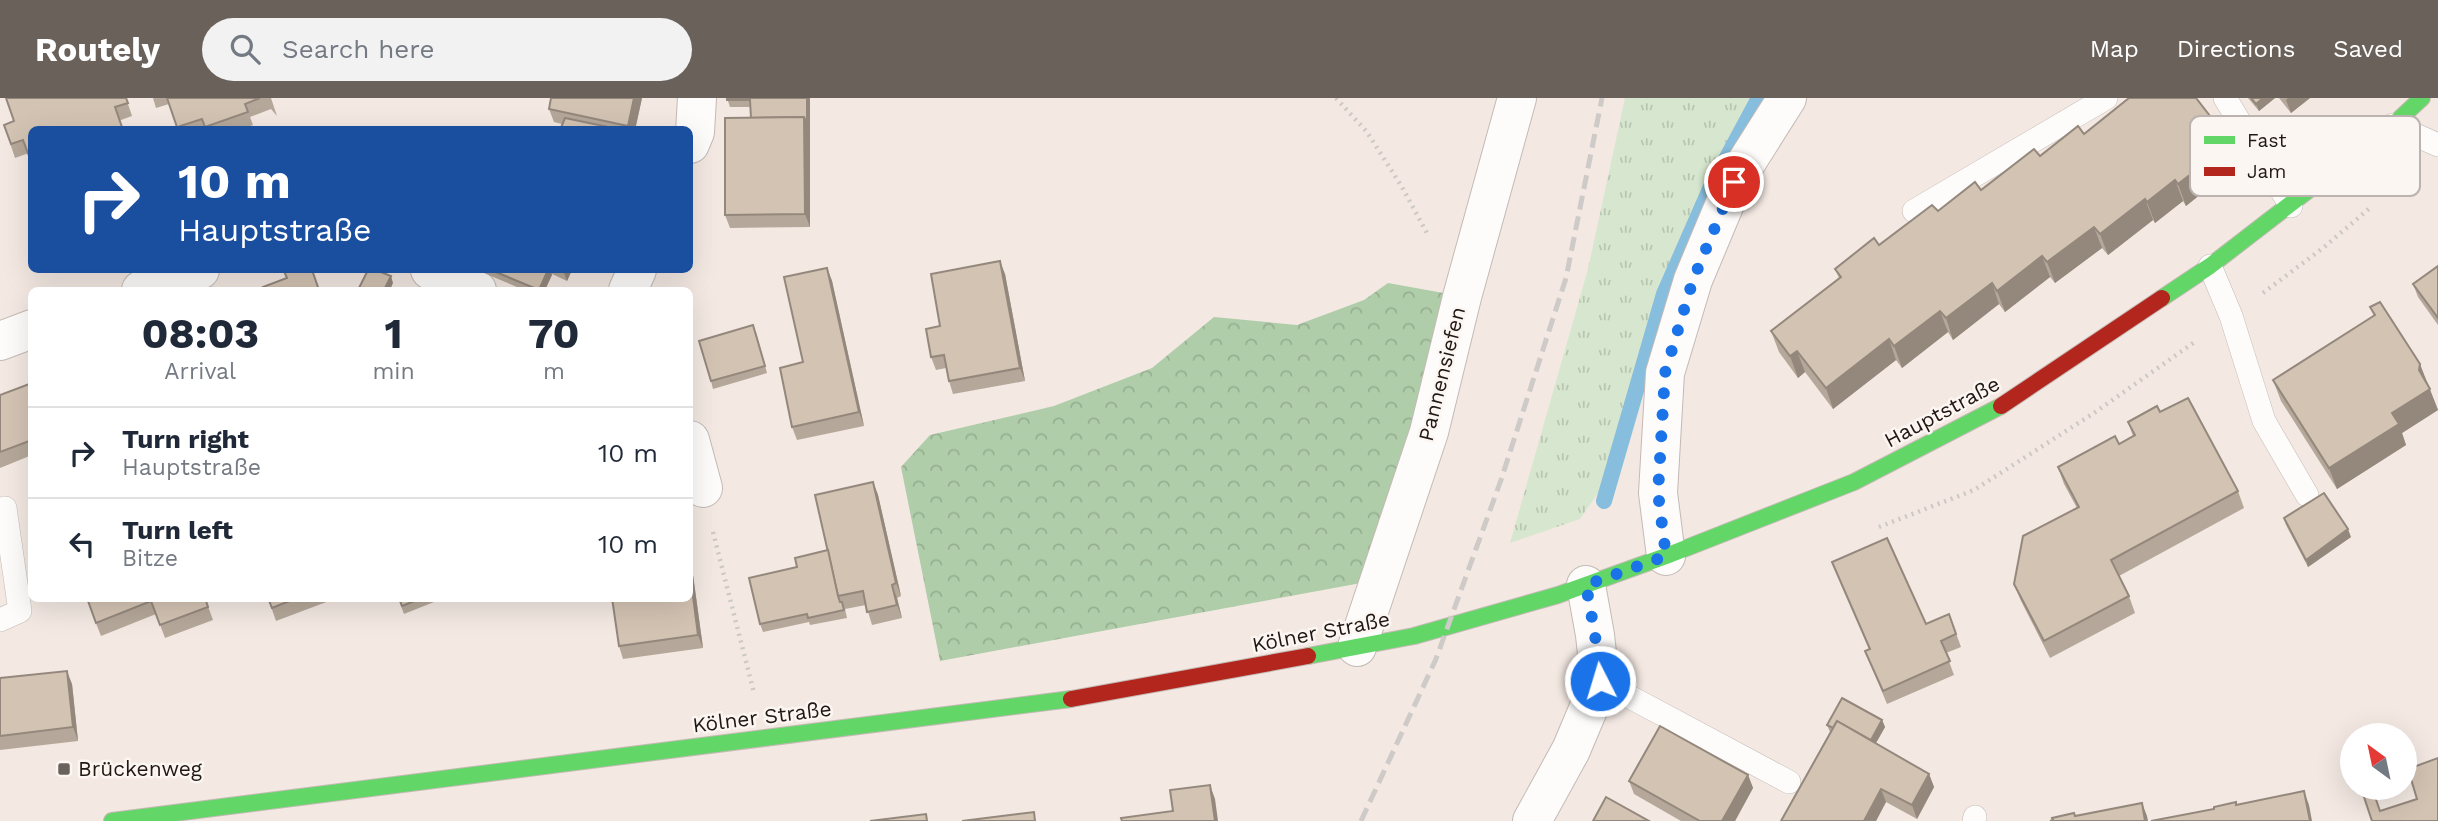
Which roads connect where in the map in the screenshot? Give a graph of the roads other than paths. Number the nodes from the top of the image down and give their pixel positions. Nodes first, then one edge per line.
1 (697, 98) edge
2 (1517, 98) edge
3 (1787, 98) edge
4 (2106, 98) edge
5 (2225, 98) edge
6 (2422, 98) edge
7 (2236, 116) edge
8 (2403, 116) edge
9 (693, 137) edge
10 (2420, 137) edge
11 (2438, 145) edge
12 (2285, 196) edge
13 (2302, 196) edge
14 (2291, 205) junction
15 (1913, 211) dead end
16 (2210, 266) junction
17 (191, 273) edge
18 (437, 273) edge
19 (150, 287) edge
20 (470, 287) edge
21 (28, 330) edge
22 (0, 341) edge
23 (693, 451) edge
24 (703, 488) road end
25 (2306, 495) dead end
26 (5, 508) dead end
27 (1666, 556) junction
28 (1586, 585) junction
29 (0, 620) edge
30 (1414, 636) joint
31 (1357, 647) junction
32 (1600, 681) junction
33 (1789, 782) dead end
34 (112, 821) edge
35 (1532, 821) edge

1 - 9 street
2 - 31 street, Pannensiefen
3 - 27 street
4 - 15 lane
5 - 7 lane
6 - 8 main road, Hauptstraße
10 - 11 lane
12 - 14 lane
13 - 14 main road, Hauptstraße
14 - 16 main road, Hauptstraße
16 - 25 lane
16 - 27 main road, Hauptstraße
17 - 19 street
18 - 20 street
21 - 22 street
23 - 24 street
26 - 29 lane
27 - 28 main road, Hauptstraße
28 - 30 main road, Hauptstraße
28 - 32 street
30 - 31 main road, Kölner Straße
31 - 34 main road, Kölner Straße
32 - 33 lane
32 - 35 street

